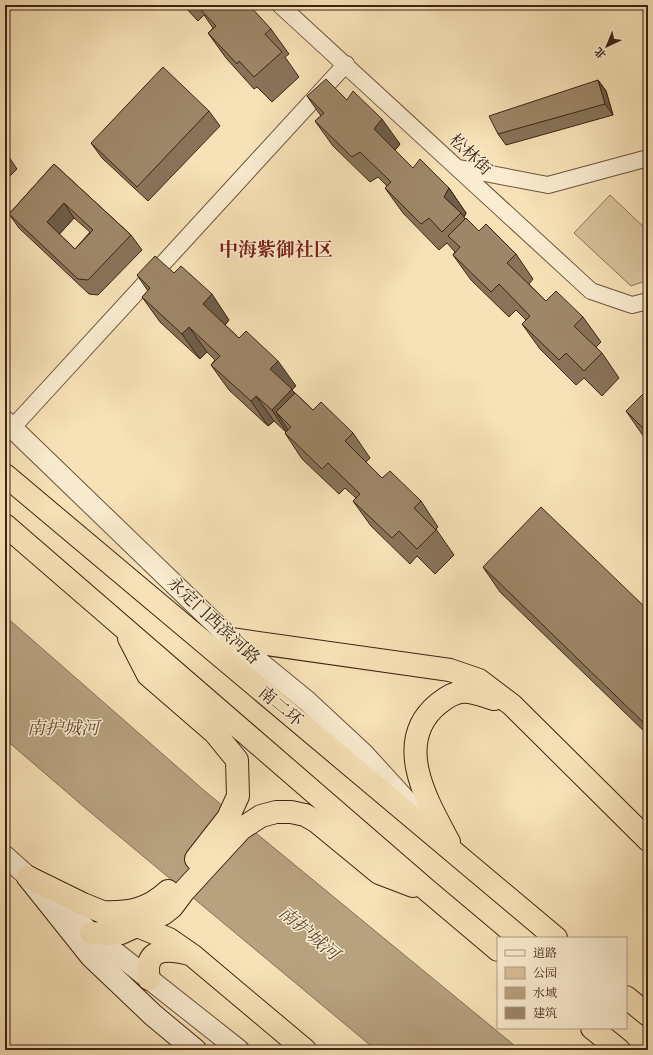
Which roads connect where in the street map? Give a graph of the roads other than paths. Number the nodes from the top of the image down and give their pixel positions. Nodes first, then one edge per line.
1 (280, 5) edge
2 (346, 64) junction
3 (648, 158) edge
4 (458, 168) junction
5 (648, 301) edge
6 (9, 424) edge
7 (5, 475) edge
8 (5, 525) edge
9 (123, 627) junction
10 (231, 639) junction
11 (512, 705) junction
12 (648, 840) edge
13 (456, 853) junction
14 (5, 856) edge
15 (28, 876) junction
16 (428, 891) junction
17 (170, 902) junction
18 (102, 912) junction
19 (137, 927) junction
20 (91, 933) junction
21 (555, 937) edge
22 (497, 949) edge
23 (192, 955) junction
24 (149, 979) junction
25 (627, 998) edge
26 (648, 1016) edge
27 (593, 1029) edge
28 (195, 1050) edge
29 (238, 1050) edge
30 (305, 1050) edge
31 (619, 1050) edge

1 - 2 street, 松林街
2 - 4 street, 松林街
2 - 6 street
3 - 4 street
4 - 5 street, 松林街
6 - 10 street, 永定门西滨河路
7 - 13 highway, 南二环
8 - 9 highway
9 - 16 highway
9 - 17 highway
10 - 11 highway
10 - 13 street, 永定门西滨河路
11 - 12 highway
11 - 13 highway
13 - 21 highway, 南二环
14 - 15 street
15 - 18 highway
15 - 20 street
15 - 28 main road
16 - 17 highway
16 - 22 highway
17 - 18 highway
17 - 19 highway
17 - 23 highway
18 - 19 highway
19 - 20 highway
19 - 23 highway
20 - 24 street
23 - 24 highway
23 - 30 highway
24 - 29 street
25 - 26 highway
27 - 31 highway

